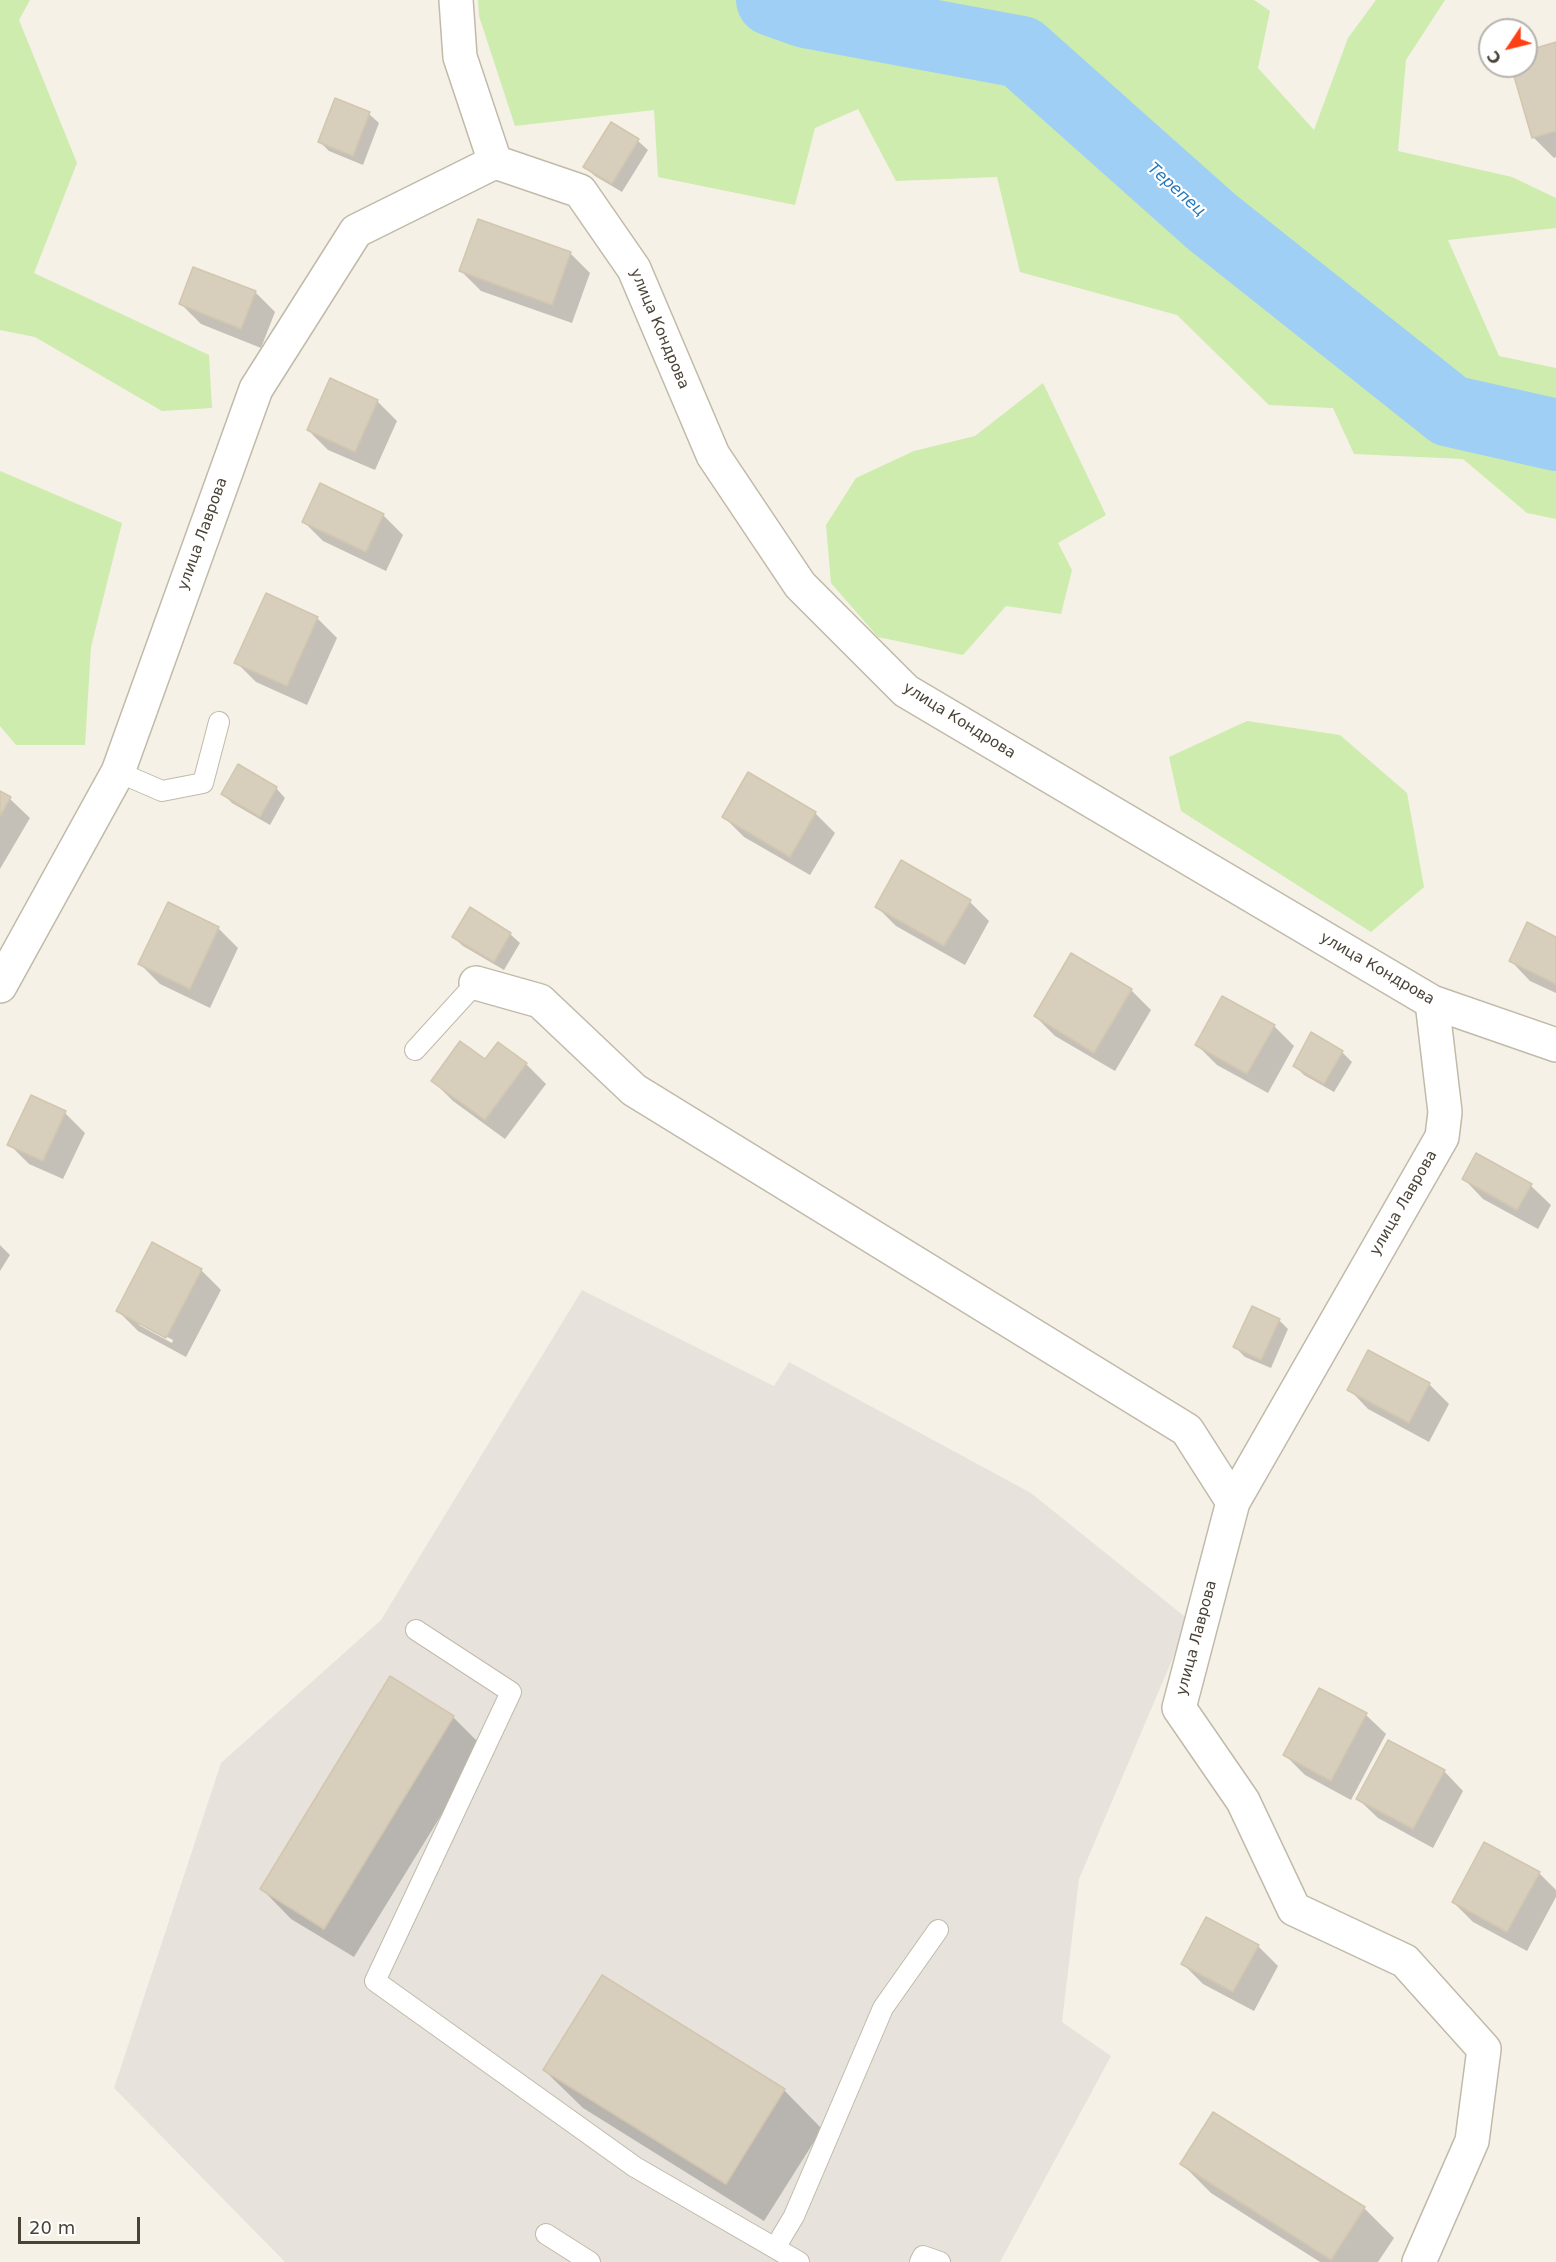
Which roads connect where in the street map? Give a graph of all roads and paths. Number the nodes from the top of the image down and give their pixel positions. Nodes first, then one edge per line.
1 (456, 0) edge
2 (495, 162) junction
3 (219, 722) dead end
4 (118, 772) junction
5 (476, 983) joint
6 (0, 986) edge
7 (1432, 1002) junction
8 (1556, 1045) edge
9 (415, 1050) dead end
10 (1233, 1502) junction
11 (416, 1630) dead end
12 (938, 1930) dead end
13 (546, 2234) dead end
14 (775, 2248) junction
15 (590, 2262) edge
16 (799, 2262) edge
17 (920, 2262) edge
18 (940, 2262) edge
19 (1419, 2262) edge

1 - 2 street
2 - 4 street, улица Лаврова
2 - 7 street, улица Кондрова
3 - 4 lane
4 - 6 street, улица Лаврова
5 - 9 lane
5 - 10 street
7 - 8 street, улица Кондрова
7 - 10 street, улица Лаврова
10 - 19 street, улица Лаврова
11 - 14 lane
12 - 14 lane
13 - 15 lane
14 - 16 lane
17 - 18 lane

